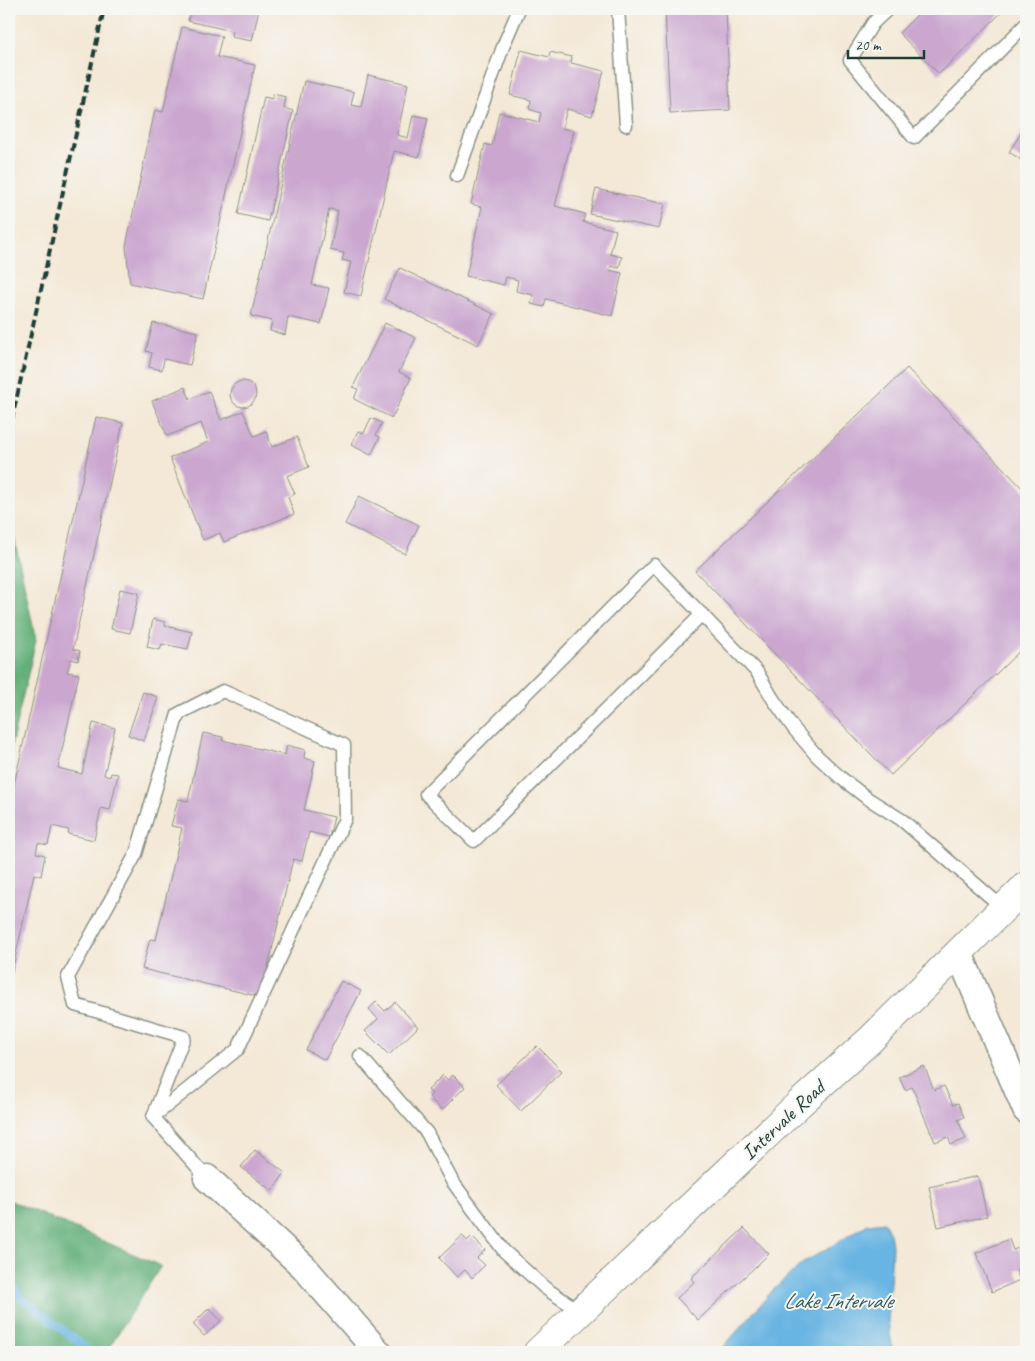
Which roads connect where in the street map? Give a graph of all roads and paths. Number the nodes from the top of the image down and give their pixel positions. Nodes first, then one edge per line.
1 (519, 9) edge
2 (618, 9) edge
3 (888, 9) edge
4 (1026, 24) edge
5 (626, 125) dead end
6 (457, 176) dead end
7 (702, 614) junction
8 (1026, 886) edge
9 (1003, 908) junction
10 (958, 953) junction
11 (360, 1056) dead end
12 (1026, 1110) edge
13 (153, 1117) junction
14 (207, 1178) joint
15 (581, 1312) junction
16 (378, 1352) edge
17 (538, 1352) edge

1 - 6 lane
2 - 5 lane
3 - 4 lane
7 - 7 lane
7 - 9 lane
8 - 9 street, Intervale Road
9 - 10 street, Intervale Road
10 - 12 street
10 - 15 street, Intervale Road
11 - 15 lane
13 - 13 lane
13 - 14 lane
14 - 16 street
15 - 17 street, Intervale Road

